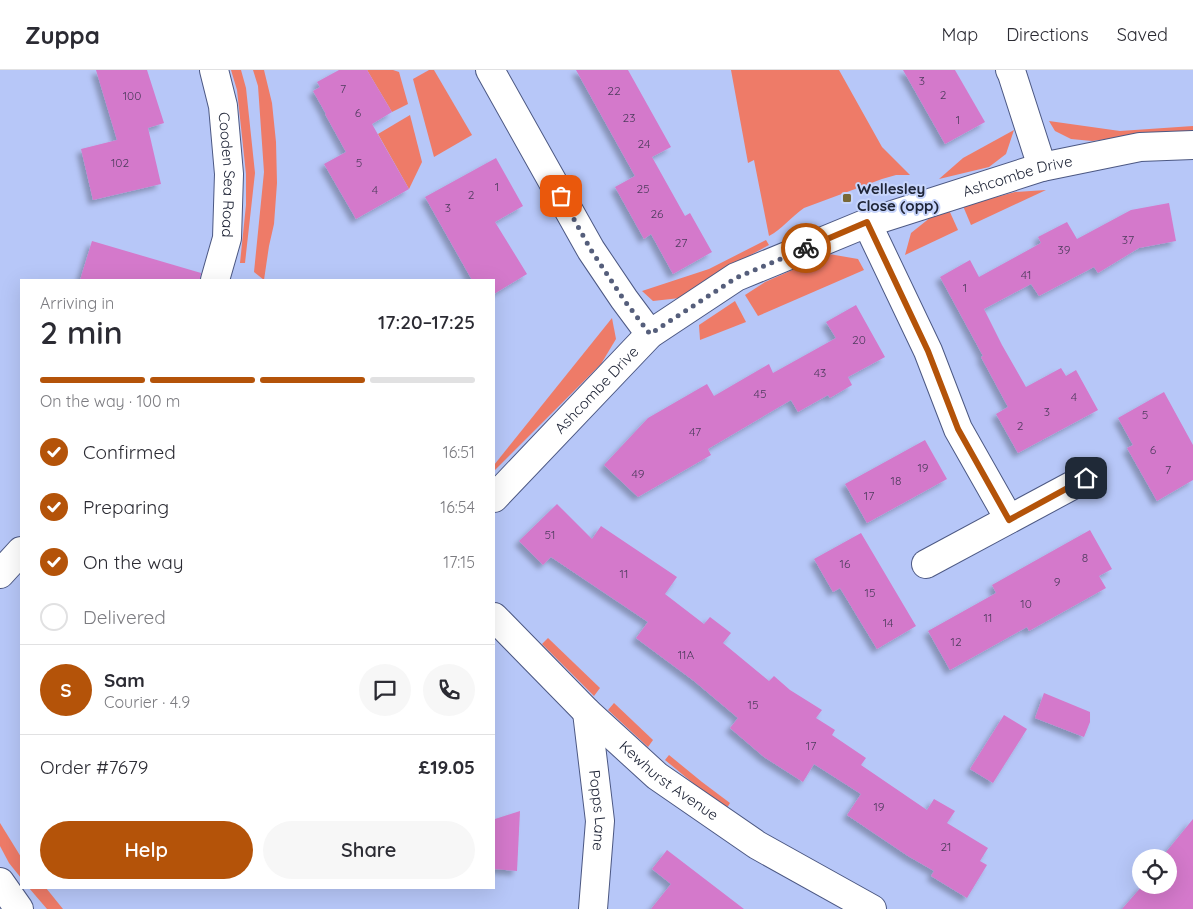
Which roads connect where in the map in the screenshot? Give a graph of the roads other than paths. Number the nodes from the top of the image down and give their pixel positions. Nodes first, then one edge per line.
1 (214, 70) edge
2 (490, 70) edge
3 (1010, 70) edge
4 (1193, 144) edge
5 (1042, 167) junction
6 (867, 222) junction
7 (215, 279) edge
8 (650, 334) junction
9 (1086, 478) dead end
10 (495, 497) edge
11 (1009, 520) junction
12 (20, 552) edge
13 (926, 564) dead end
14 (0, 574) edge
15 (495, 618) edge
16 (587, 712) junction
17 (0, 882) edge
18 (19, 909) edge
19 (593, 909) edge
20 (872, 909) edge

1 - 7 street, Cooden Sea Road
2 - 8 street
3 - 5 street
4 - 5 street, Ashcombe Drive
5 - 6 street, Ashcombe Drive
6 - 8 street, Ashcombe Drive
6 - 11 street
8 - 10 street, Ashcombe Drive
9 - 11 street
11 - 13 street
12 - 14 street
15 - 16 street, Kewhurst Avenue
16 - 19 street, Popps Lane
16 - 20 street, Kewhurst Avenue
17 - 18 street

